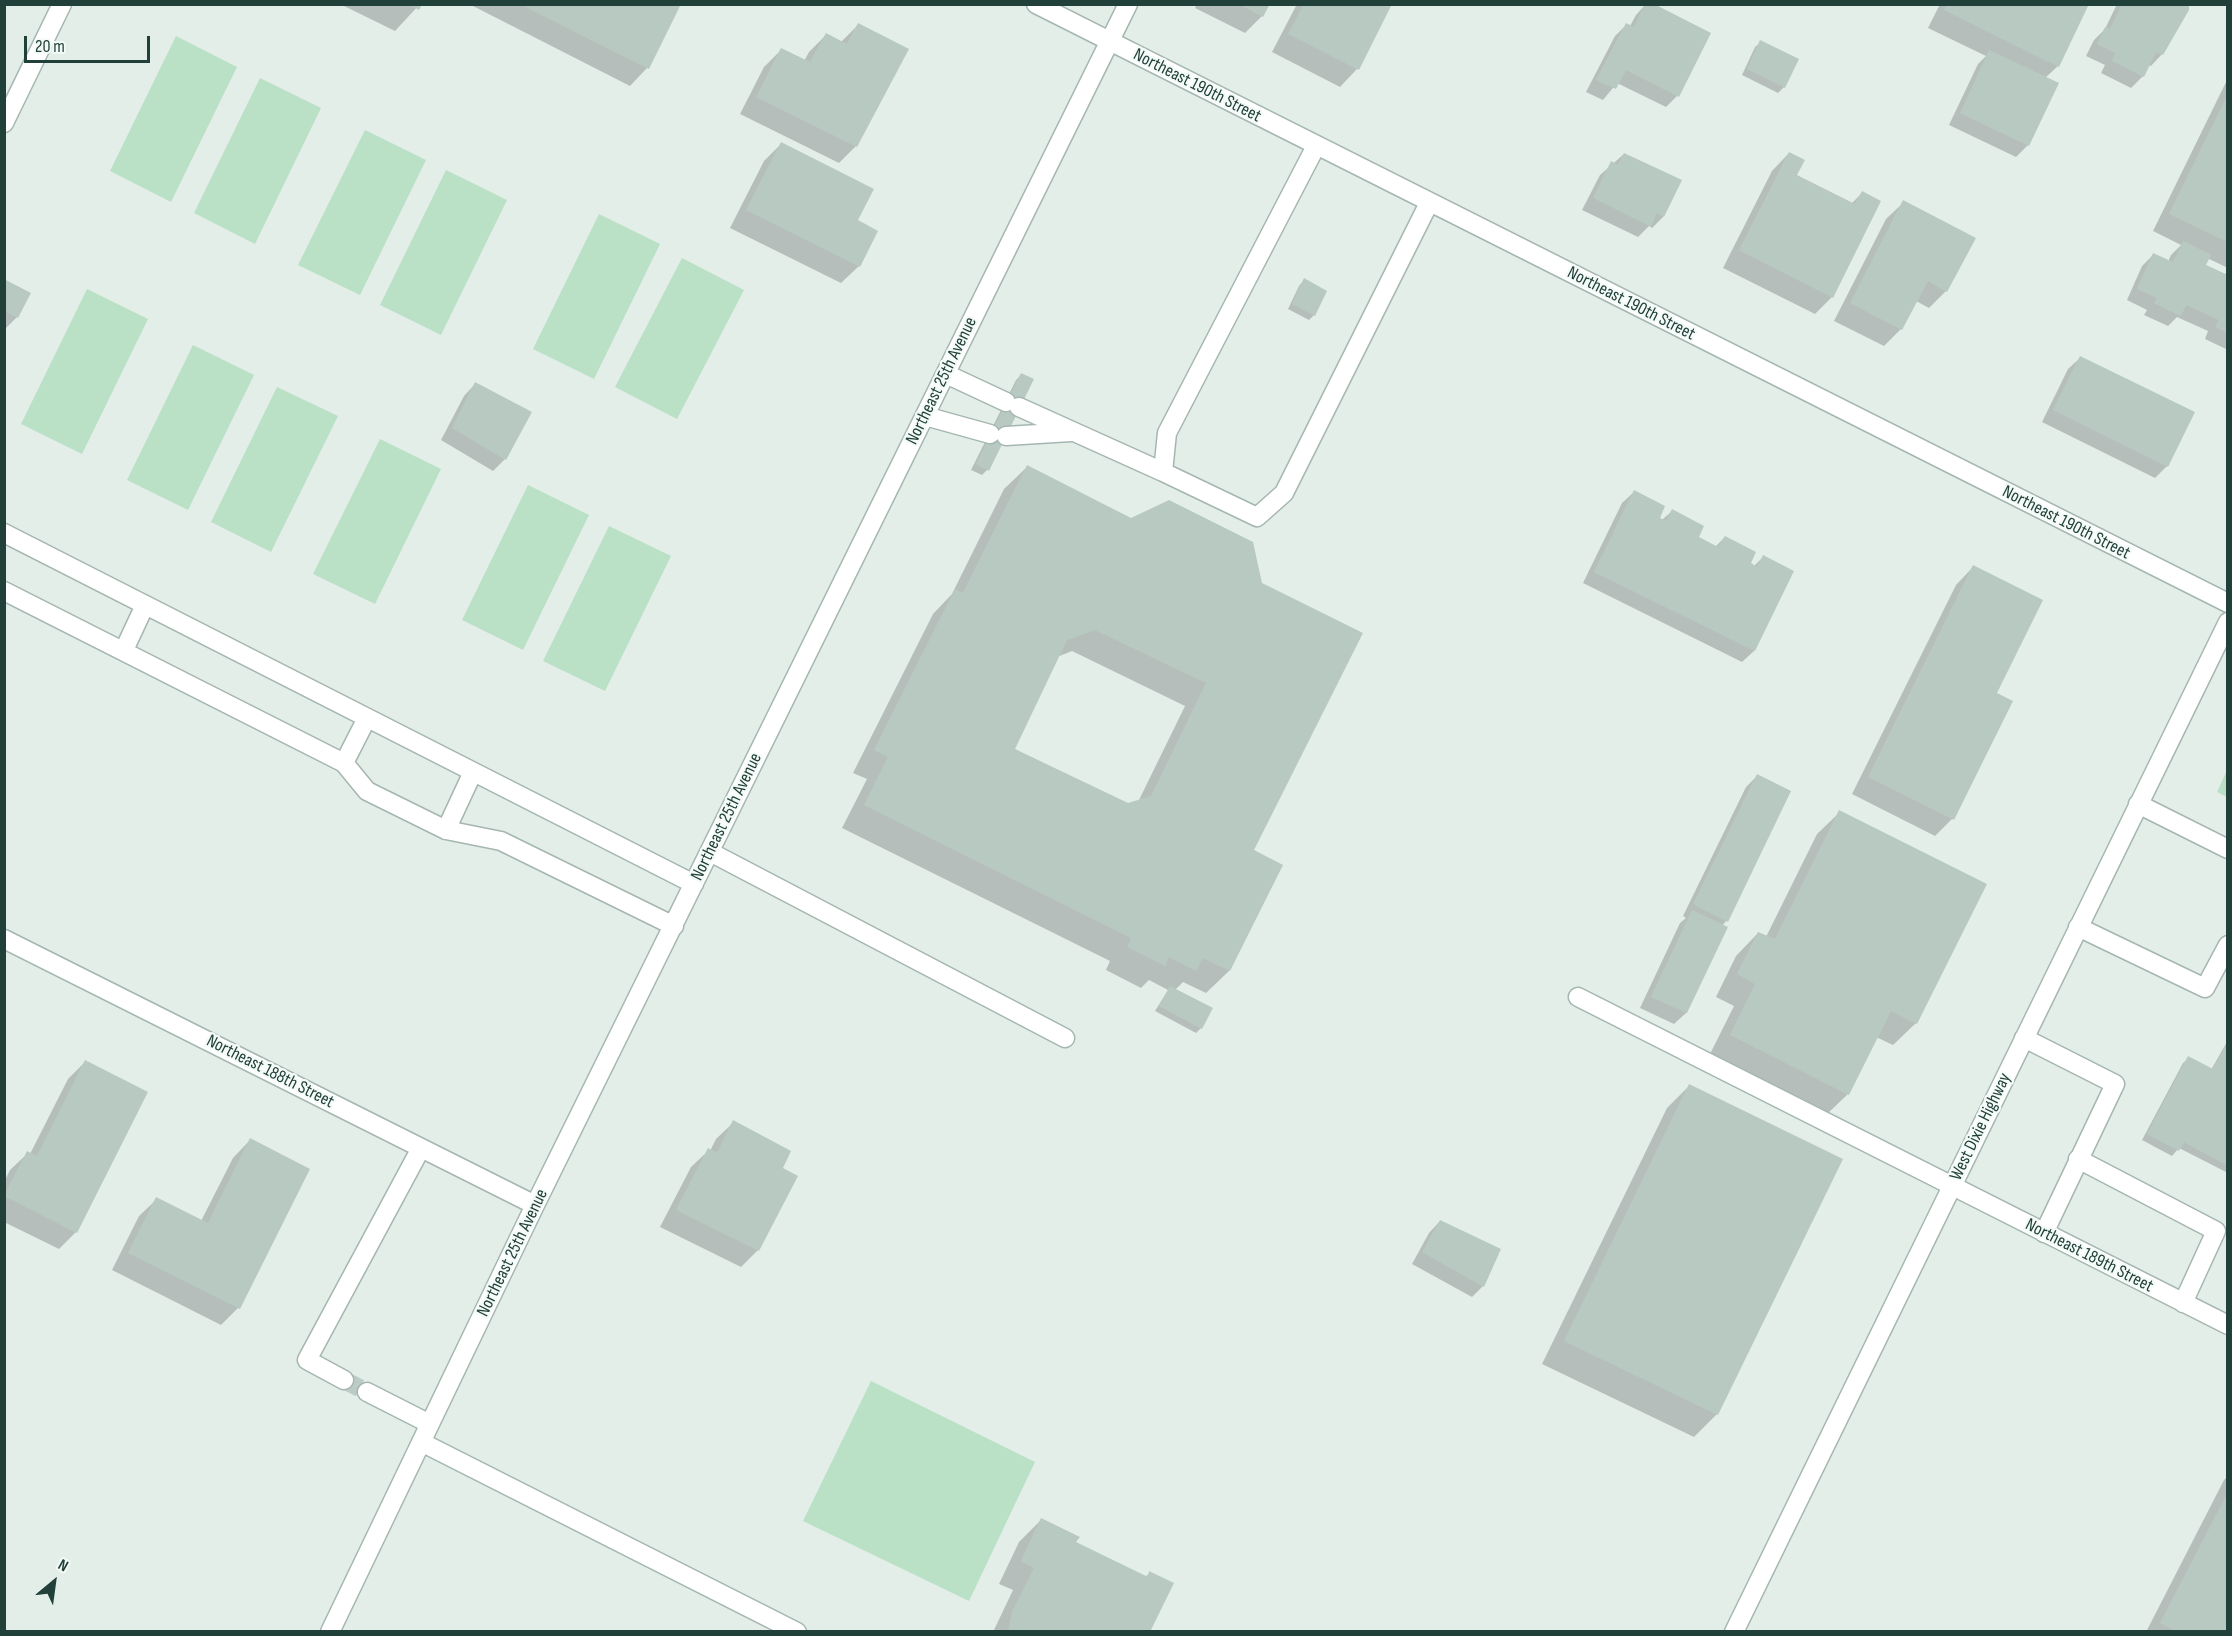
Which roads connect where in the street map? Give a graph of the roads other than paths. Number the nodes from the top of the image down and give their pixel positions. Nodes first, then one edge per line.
1 (62, 4) edge
2 (1036, 4) edge
3 (1128, 4) edge
4 (1110, 42) junction
5 (4, 123) edge
6 (1316, 146) junction
7 (1429, 203) junction
8 (946, 374) junction
9 (925, 416) junction
10 (1073, 432) junction
11 (1163, 472) junction
12 (4, 533) edge
13 (4, 591) edge
14 (2228, 603) edge
15 (145, 605) junction
16 (2228, 622) edge
17 (124, 650) junction
18 (367, 718) junction
19 (344, 763) junction
20 (473, 772) junction
21 (2138, 804) junction
22 (446, 830) junction
23 (2228, 849) edge
24 (710, 852) junction
25 (694, 884) junction
26 (674, 926) junction
27 (2078, 927) junction
28 (4, 939) edge
29 (2228, 945) edge
30 (1578, 997) dead end
31 (1065, 1038) dead end
32 (2024, 1038) junction
33 (421, 1148) junction
34 (2078, 1160) junction
35 (1952, 1186) junction
36 (536, 1205) junction
37 (2044, 1233) junction
38 (2184, 1303) junction
39 (2228, 1325) edge
40 (344, 1380) tunnel mouth
41 (367, 1392) tunnel mouth
42 (430, 1424) junction
43 (421, 1442) junction
44 (330, 1632) edge
45 (797, 1632) edge
46 (1734, 1632) edge

1 - 5 street
2 - 4 street, Northeast 190th Street
3 - 4 street, Northeast 25th Avenue
4 - 6 street, Northeast 190th Street
4 - 8 street, Northeast 25th Avenue
6 - 7 street, Northeast 190th Street
6 - 11 street
7 - 11 street
7 - 14 street, Northeast 190th Street
8 - 9 street, Northeast 25th Avenue
8 - 10 street
9 - 10 street
9 - 24 street, Northeast 25th Avenue
10 - 11 street
12 - 15 street
13 - 17 street
15 - 17 street
15 - 18 street
16 - 21 street, West Dixie Highway
17 - 19 street
18 - 19 street
18 - 20 street
19 - 22 street
20 - 22 street
20 - 25 street
21 - 23 street
21 - 27 street, West Dixie Highway
22 - 26 street
24 - 25 street, Northeast 25th Avenue
24 - 31 street
25 - 26 street, Northeast 25th Avenue
26 - 36 street, Northeast 25th Avenue
27 - 29 street
27 - 32 street, West Dixie Highway
28 - 33 street, Northeast 188th Street
30 - 35 street, Northeast 189th Street
32 - 34 street
32 - 35 street, West Dixie Highway
33 - 36 street, Northeast 188th Street
33 - 40 street
34 - 37 street
34 - 38 street
35 - 37 street, Northeast 189th Street
35 - 46 street, West Dixie Highway
36 - 42 street, Northeast 25th Avenue
37 - 38 street, Northeast 189th Street
38 - 39 street, Northeast 189th Street
41 - 42 street
42 - 43 street, Northeast 25th Avenue
43 - 44 street, Northeast 25th Avenue
43 - 45 street

